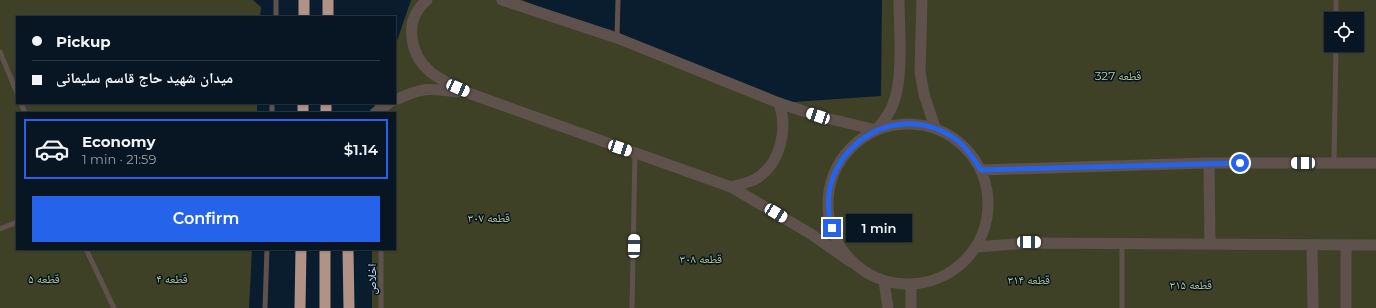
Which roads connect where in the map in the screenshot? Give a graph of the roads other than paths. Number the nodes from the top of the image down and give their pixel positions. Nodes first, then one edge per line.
1 (276, 0) edge
2 (304, 0) edge
3 (328, 0) edge
4 (427, 0) edge
5 (502, 0) edge
6 (618, 0) edge
7 (899, 0) edge
8 (922, 0) edge
9 (1336, 0) edge
10 (1336, 12) edge
11 (276, 16) edge
12 (304, 16) edge
13 (328, 16) edge
14 (617, 38) junction
15 (0, 52) edge
16 (1336, 52) edge
17 (16, 91) edge
18 (471, 94) junction
19 (396, 100) edge
20 (779, 103) junction
21 (388, 104) edge
22 (376, 112) edge
23 (935, 128) junction
24 (876, 130) junction
25 (635, 153) junction
26 (1334, 163) junction
27 (1376, 163) edge
28 (1209, 164) junction
29 (981, 170) junction
30 (731, 187) junction
31 (16, 222) edge
32 (0, 229) edge
33 (1122, 243) junction
34 (1210, 244) junction
35 (1312, 244) junction
36 (1346, 245) junction
37 (1376, 245) edge
38 (976, 247) junction
39 (86, 250) edge
40 (267, 250) edge
41 (301, 250) edge
42 (325, 250) edge
43 (348, 250) edge
44 (381, 250) edge
45 (851, 262) junction
46 (884, 281) junction
47 (911, 285) junction
48 (114, 308) edge
49 (265, 308) edge
50 (300, 308) edge
51 (325, 308) edge
52 (349, 308) edge
53 (381, 308) edge
54 (632, 308) edge
55 (888, 308) edge
56 (911, 308) edge
57 (1122, 308) edge
58 (1313, 308) edge
59 (1346, 308) edge

1 - 11 lane
2 - 12 highway
3 - 13 highway
4 - 18 street
5 - 14 street
6 - 14 lane
7 - 24 street
8 - 23 street
9 - 10 lane
14 - 20 street
15 - 17 lane
16 - 26 lane
18 - 19 street
18 - 25 street
20 - 24 street
20 - 30 street
21 - 22 street
23 - 24 street
23 - 29 street
24 - 45 street
25 - 30 street
25 - 54 lane
26 - 27 street
26 - 28 street
28 - 29 street
28 - 34 street
29 - 38 street
30 - 45 street
31 - 32 lane
33 - 34 street
33 - 38 street
33 - 57 lane
34 - 35 street
35 - 36 street
35 - 58 street
36 - 37 street
36 - 59 street
38 - 47 street
39 - 48 lane
40 - 49 lane
41 - 50 highway
42 - 51 highway
43 - 52 highway
44 - 53 lane, اخلاص
45 - 46 street
46 - 47 street
46 - 55 street
47 - 56 street

